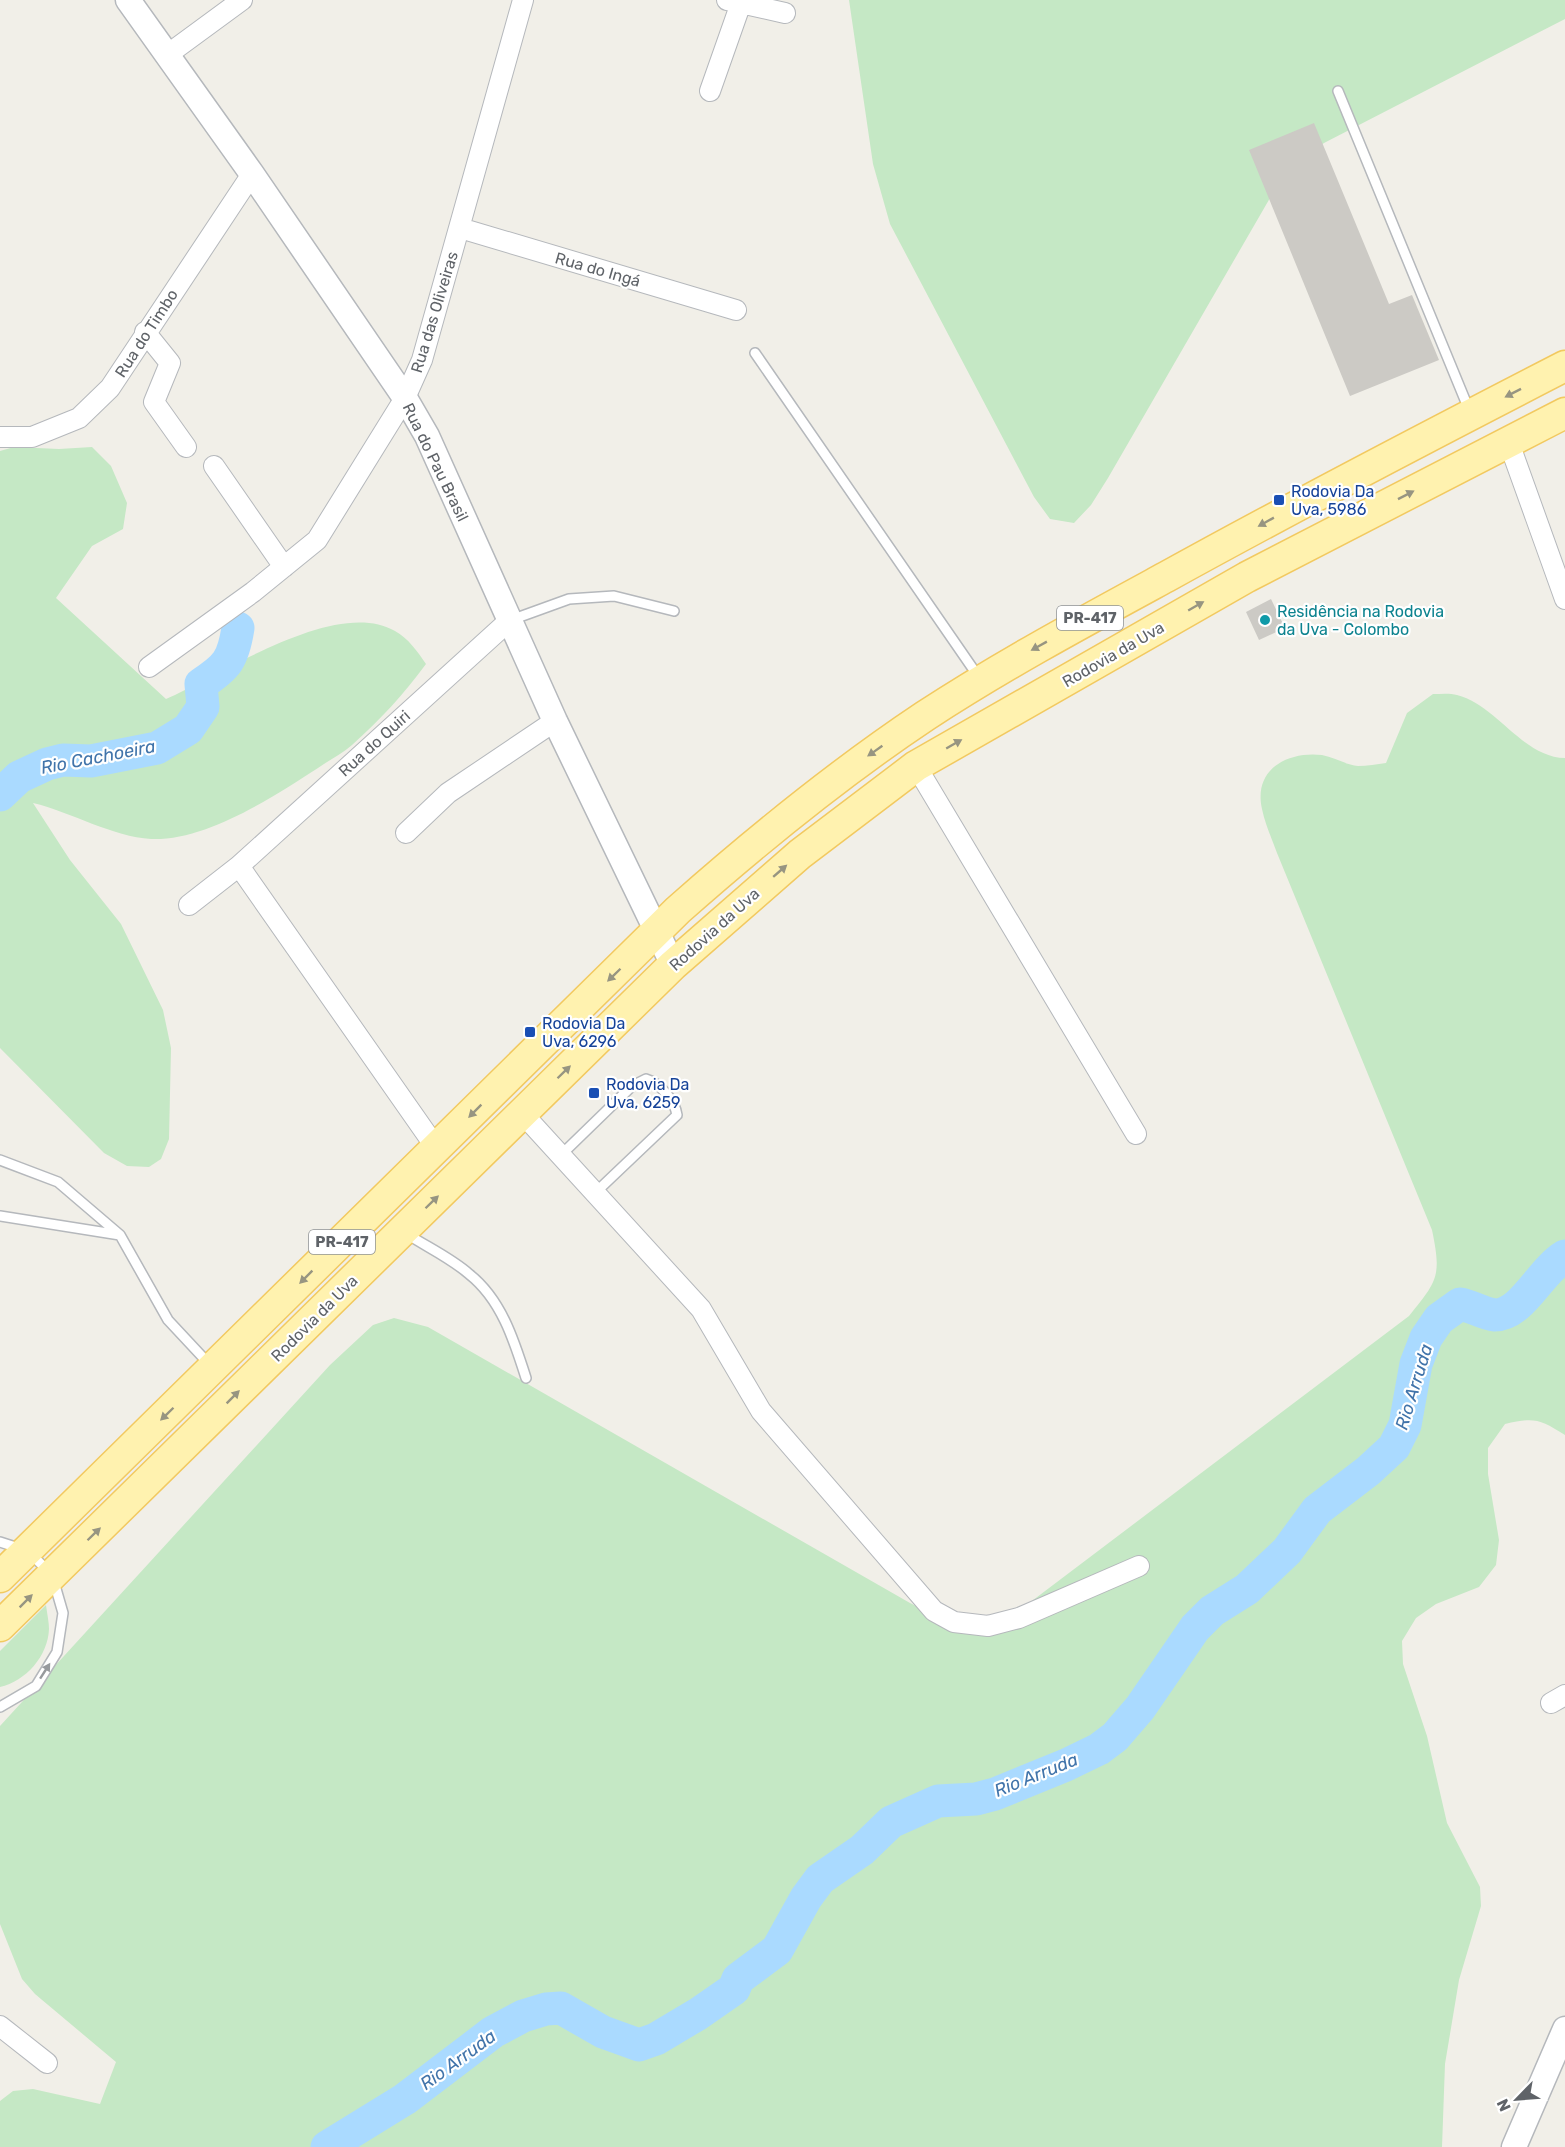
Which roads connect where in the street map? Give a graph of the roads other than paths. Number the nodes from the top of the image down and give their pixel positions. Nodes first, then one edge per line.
1 (128, 0) edge
2 (242, 0) edge
3 (523, 0) edge
4 (734, 1) edge
5 (785, 13) dead end
6 (167, 55) junction
7 (1338, 91) dead end
8 (710, 92) dead end
9 (252, 174) junction
10 (460, 228) junction
11 (736, 310) dead end
12 (145, 332) junction
13 (755, 353) dead end
14 (1565, 366) edge
15 (405, 398) junction
16 (1565, 413) edge
17 (1471, 414) junction
18 (0, 437) edge
19 (1509, 443) junction
20 (186, 447) dead end
21 (214, 466) dead end
22 (284, 567) junction
23 (1565, 599) edge
24 (674, 611) dead end
25 (510, 620) junction
26 (149, 667) dead end
27 (981, 681) junction
28 (555, 721) junction
29 (916, 766) junction
30 (406, 833) dead end
31 (239, 866) junction
32 (189, 905) dead end
33 (656, 934) junction
34 (673, 965) junction
35 (522, 1113) junction
36 (1136, 1134) dead end
37 (437, 1149) junction
38 (561, 1155) junction
39 (0, 1160) edge
40 (595, 1192) junction
41 (0, 1216) edge
42 (402, 1231) junction
43 (120, 1235) junction
44 (213, 1369) junction
45 (526, 1378) dead end
46 (14, 1546) edge
47 (1139, 1566) dead end
48 (52, 1575) junction
49 (0, 1577) edge
50 (0, 1626) edge
51 (0, 1707) edge
52 (0, 2026) edge
53 (1565, 2029) edge
54 (47, 2063) dead end
55 (1514, 2147) edge

1 - 6 street, Rua do Pau Brasil
2 - 6 street
3 - 10 street, Rua das Oliveiras
4 - 5 street
4 - 8 street
6 - 9 street, Rua do Pau Brasil
7 - 17 lane
9 - 12 street, Rua do Timbo
9 - 15 street, Rua do Pau Brasil
10 - 11 street, Rua do Ingá
10 - 15 street, Rua das Oliveiras
12 - 18 street, Rua do Timbo
12 - 20 street
13 - 27 lane
14 -> 17 main road, Rodovia da Uva / PR-417
15 - 22 street, Rua das Oliveiras
15 - 25 street, Rua do Pau Brasil
16 - 19 main road, Rodovia da Uva / PR-417
17 -> 27 main road, Rodovia da Uva / PR-417
19 - 23 street
29 -> 19 main road, Rodovia da Uva / PR-417
21 - 22 street
22 - 26 street, Rua das Oliveiras
24 - 25 lane
25 - 28 street, Rua do Pau Brasil
25 - 31 street, Rua do Quiri
27 -> 33 main road, Rodovia da Uva / PR-417
28 - 30 street
28 - 33 street, Rua do Pau Brasil
34 -> 29 main road, Rodovia da Uva / PR-417
29 - 36 street
31 - 32 street, Rua do Quiri
31 - 37 street
33 - 34 street, Rua do Pau Brasil
33 -> 37 main road, Rodovia da Uva / PR-417
35 -> 34 main road, Rodovia da Uva / PR-417
35 - 38 street
42 -> 35 main road, Rodovia da Uva / PR-417
37 -> 44 main road, Rodovia da Uva / PR-417
38 - 40 street
38 - 40 lane
39 - 43 lane
40 - 47 street
41 - 43 lane
42 - 45 lane
48 -> 42 main road, Rodovia da Uva / PR-417
43 - 44 lane
44 -> 46 main road, Rodovia da Uva / PR-417
46 - 48 lane
46 - 49 main road, Rodovia da Uva / PR-417
50 -> 48 main road, Rodovia da Uva / PR-417
51 -> 48 lane
52 - 54 street
53 - 55 street

